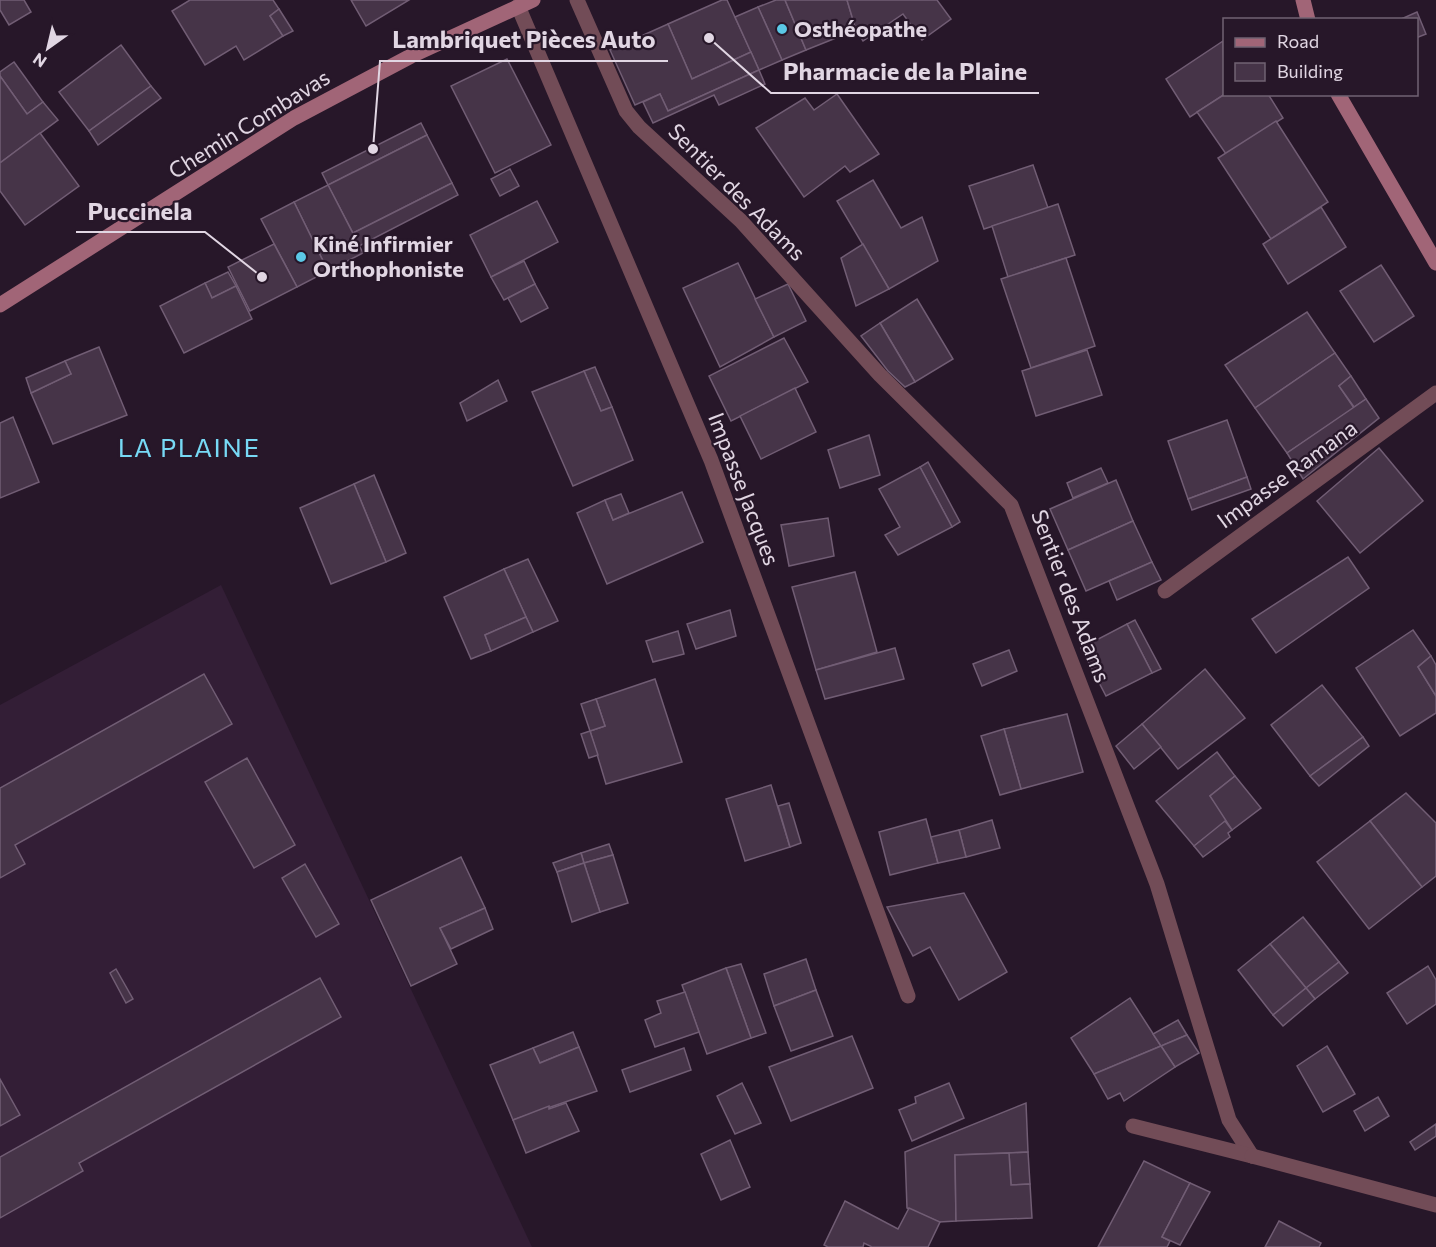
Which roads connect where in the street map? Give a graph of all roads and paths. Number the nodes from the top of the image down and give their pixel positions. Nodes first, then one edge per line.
1 (533, 0) edge
2 (577, 0) edge
3 (1303, 0) edge
4 (518, 6) junction
5 (1308, 18) edge
6 (1339, 96) edge
7 (1436, 263) edge
8 (0, 305) edge
9 (1436, 393) edge
10 (1165, 591) dead end
11 (908, 996) dead end
12 (1133, 1126) dead end
13 (1252, 1156) junction
14 (1436, 1205) edge

1 - 4 street, Chemin Combavas
2 - 13 street, Sentier des Adams
3 - 5 street
4 - 8 street, Chemin Combavas
4 - 11 street, Impasse Jacques
6 - 7 street
9 - 10 street, Impasse Ramana
12 - 13 street
13 - 14 street

